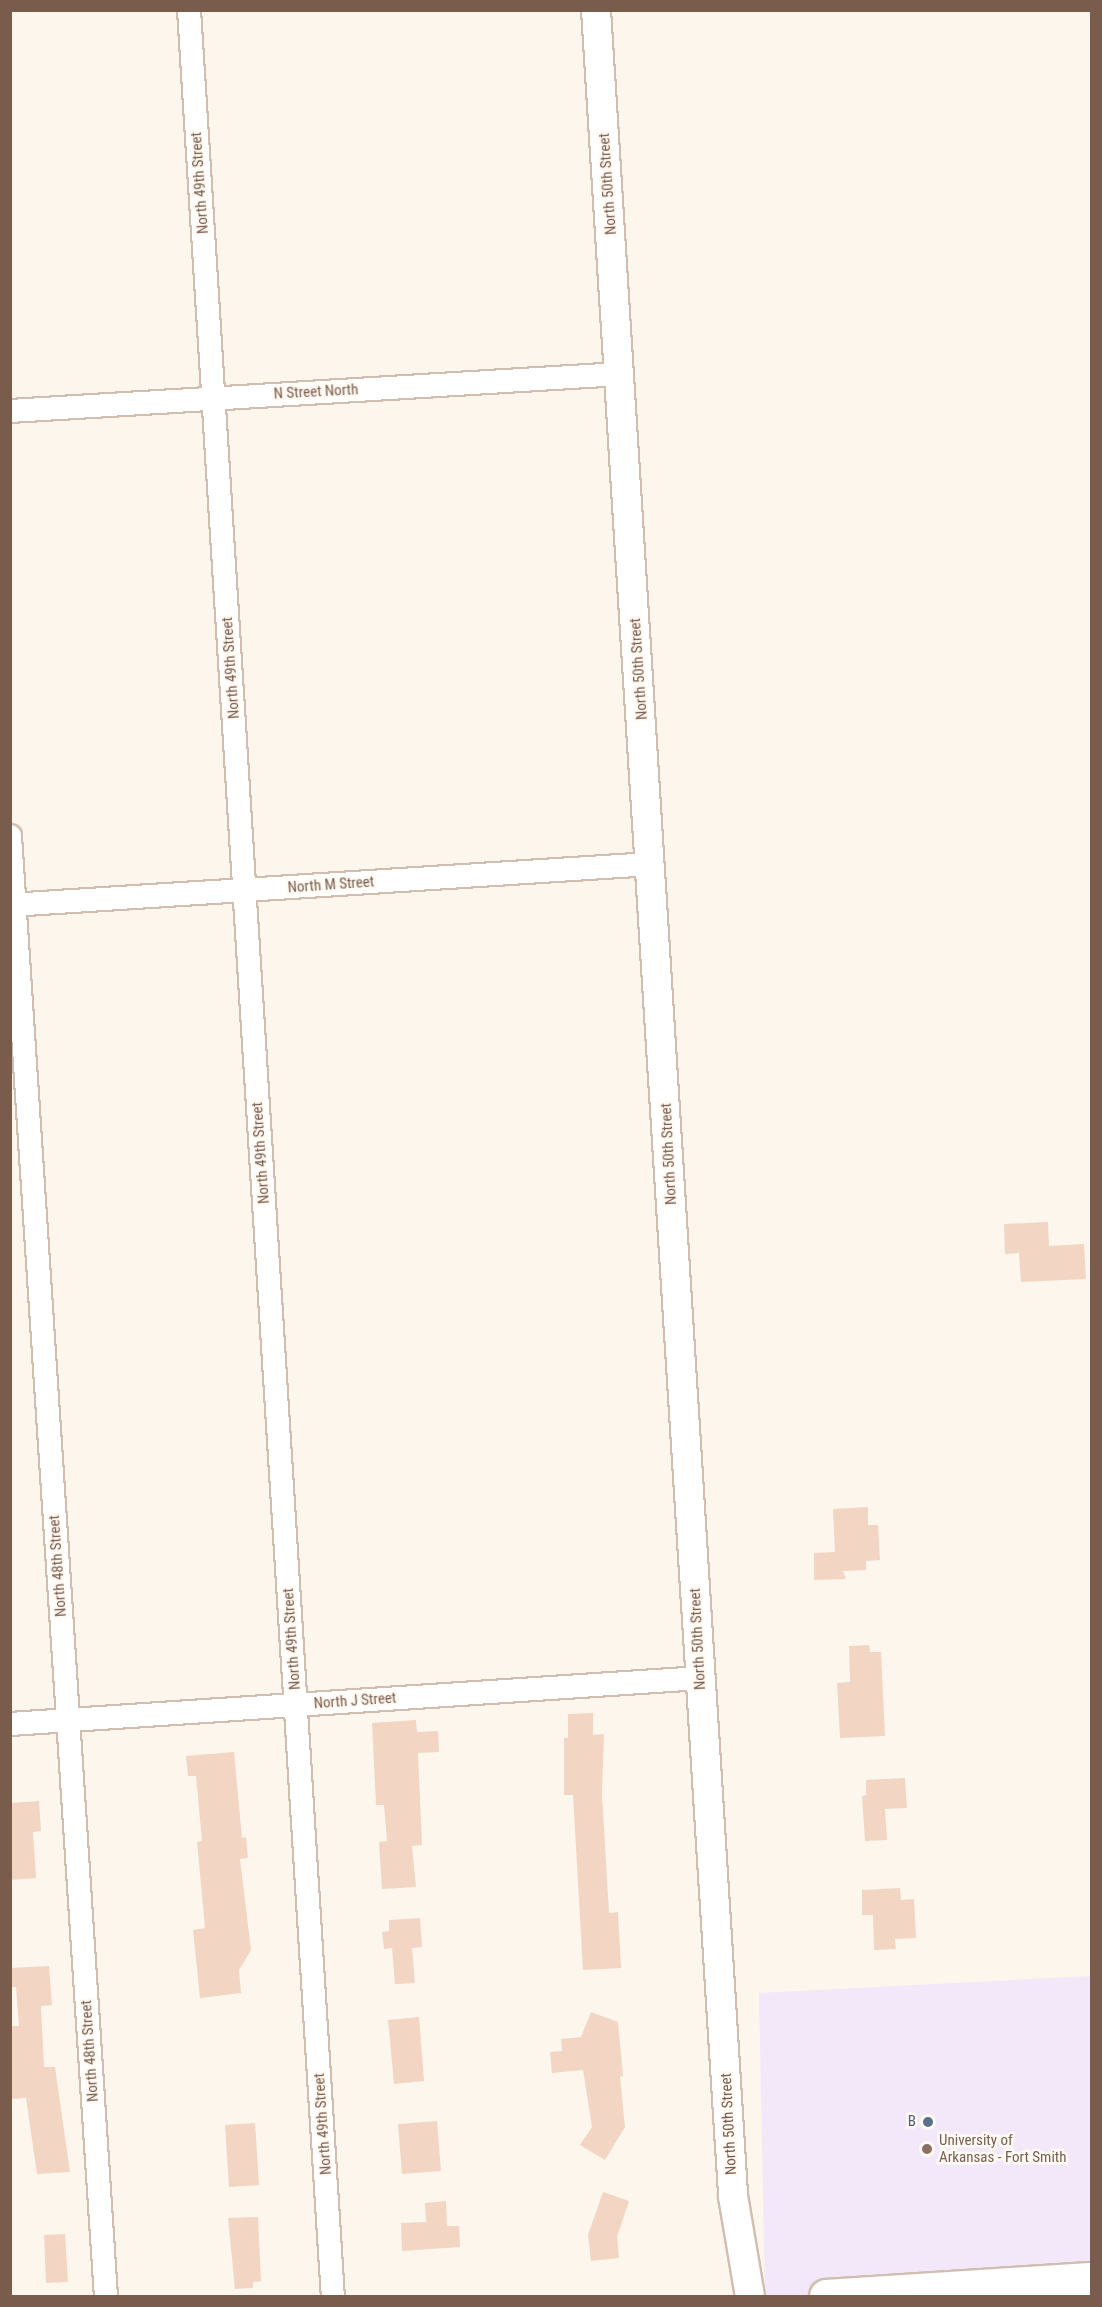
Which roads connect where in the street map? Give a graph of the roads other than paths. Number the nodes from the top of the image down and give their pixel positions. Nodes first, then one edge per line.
1 (189, 10) edge
2 (596, 10) edge
3 (621, 374) junction
4 (214, 398) junction
5 (10, 411) edge
6 (10, 836) edge
7 (651, 864) junction
8 (245, 891) junction
9 (13, 905) edge
10 (20, 1116) edge
11 (700, 1678) junction
12 (296, 1705) junction
13 (68, 1720) junction
14 (10, 1724) edge
15 (1092, 2279) edge
16 (106, 2296) edge
17 (333, 2296) edge
18 (750, 2296) edge
19 (826, 2296) edge

1 - 4 street, North 49th Street
2 - 3 street, North 50th Street
3 - 4 street, N Street North
3 - 7 street, North 50th Street
4 - 5 street, N Street North
4 - 8 street, North 49th Street
6 - 9 street, North 48th Street
7 - 8 street, North M Street
7 - 11 street, North 50th Street
8 - 9 street, North M Street
8 - 12 street, North 49th Street
9 - 10 street, North 48th Street
10 - 13 street, North 48th Street
11 - 12 street, North J Street
11 - 18 street, North 50th Street
12 - 13 street, North J Street
12 - 17 street, North 49th Street
13 - 14 street, North J Street
13 - 16 street, North 48th Street
15 - 19 main road

